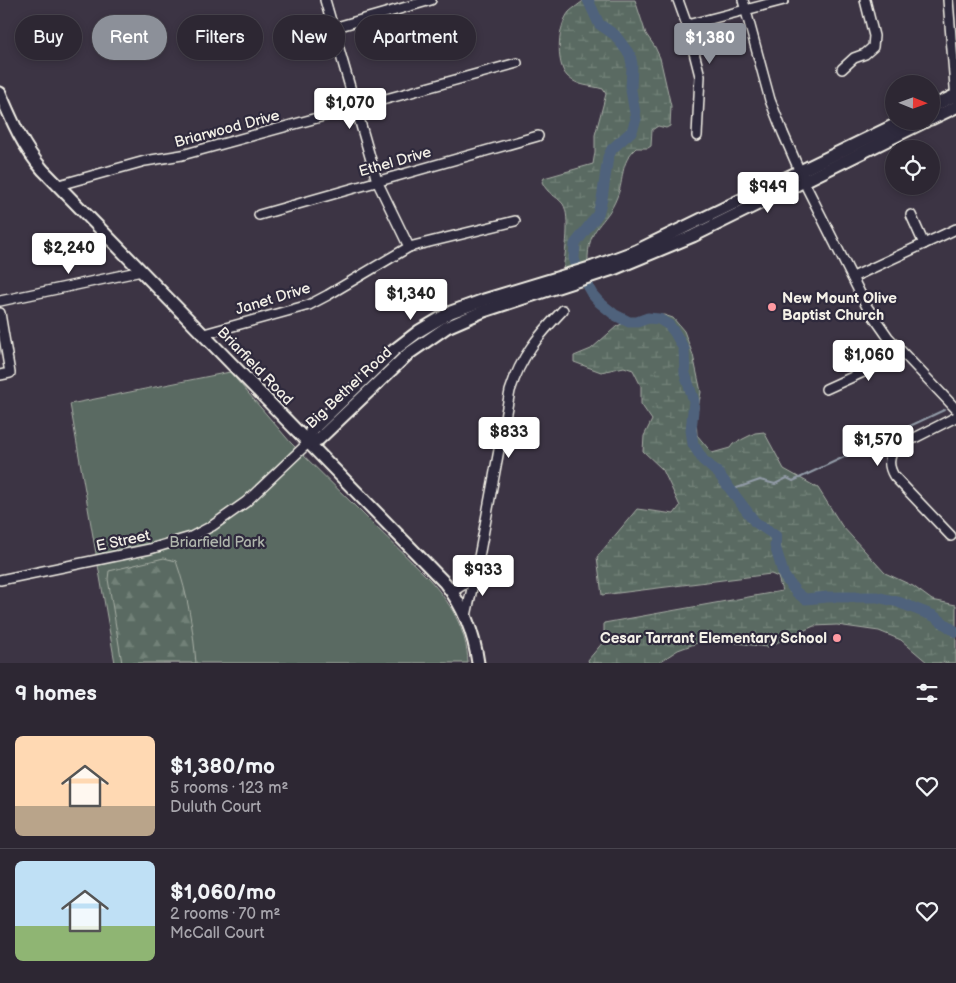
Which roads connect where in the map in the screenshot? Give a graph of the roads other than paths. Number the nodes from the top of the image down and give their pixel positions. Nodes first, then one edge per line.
1 (325, 0) edge
2 (431, 0) edge
3 (678, 0) edge
4 (784, 0) edge
5 (865, 0) edge
6 (948, 0) edge
7 (744, 5) edge
8 (329, 15) edge
9 (687, 24) junction
10 (345, 25) edge
11 (342, 60) edge
12 (517, 63) dead end
13 (842, 69) dead end
14 (0, 94) edge
15 (956, 100) edge
16 (940, 104) edge
17 (356, 108) junction
18 (940, 112) edge
19 (887, 130) edge
20 (906, 130) edge
21 (538, 136) dead end
22 (697, 136) dead end
23 (802, 177) junction
24 (377, 181) junction
25 (59, 186) junction
26 (259, 215) dead end
27 (911, 215) dead end
28 (515, 221) dead end
29 (956, 229) edge
30 (924, 244) junction
31 (409, 247) junction
32 (142, 272) junction
33 (853, 277) junction
34 (0, 301) edge
35 (562, 310) dead end
36 (0, 313) edge
37 (204, 334) junction
38 (903, 354) junction
39 (0, 375) edge
40 (826, 389) dead end
41 (956, 409) edge
42 (956, 417) edge
43 (308, 443) junction
44 (951, 536) dead end
45 (476, 572) junction
46 (0, 580) edge
47 (452, 592) junction
48 (466, 616) junction
49 (478, 663) edge

1 - 8 street
2 - 10 street
3 - 9 street
4 - 7 street
5 - 13 street
6 - 15 street
7 - 9 street
7 - 23 street
9 - 22 street
11 - 17 street
12 - 17 street, Briarwood Drive
14 - 25 main road, Briarfield Road
15 - 16 main road
15 - 18 main road
17 - 24 street
17 - 25 street, Briarwood Drive
19 - 23 main road, Big Bethel Road
20 - 23 main road, Big Bethel Road
21 - 24 street, Ethel Drive
23 - 33 street
23 - 43 main road, Big Bethel Road
24 - 26 street, Ethel Drive
24 - 31 street
25 - 32 main road, Briarfield Road
27 - 30 street
28 - 31 street, Janet Drive
29 - 30 street
30 - 33 street
31 - 37 street, Janet Drive
32 - 34 street
32 - 37 main road, Briarfield Road
33 - 38 street
35 - 45 street
36 - 39 street
37 - 43 main road, Briarfield Road
38 - 40 street
38 - 41 street
42 - 44 street
43 - 46 street, E Street
43 - 47 main road, Briarfield Road
45 - 47 street
45 - 48 street
47 - 48 main road, Briarfield Road
48 - 49 main road, Briarfield Road

